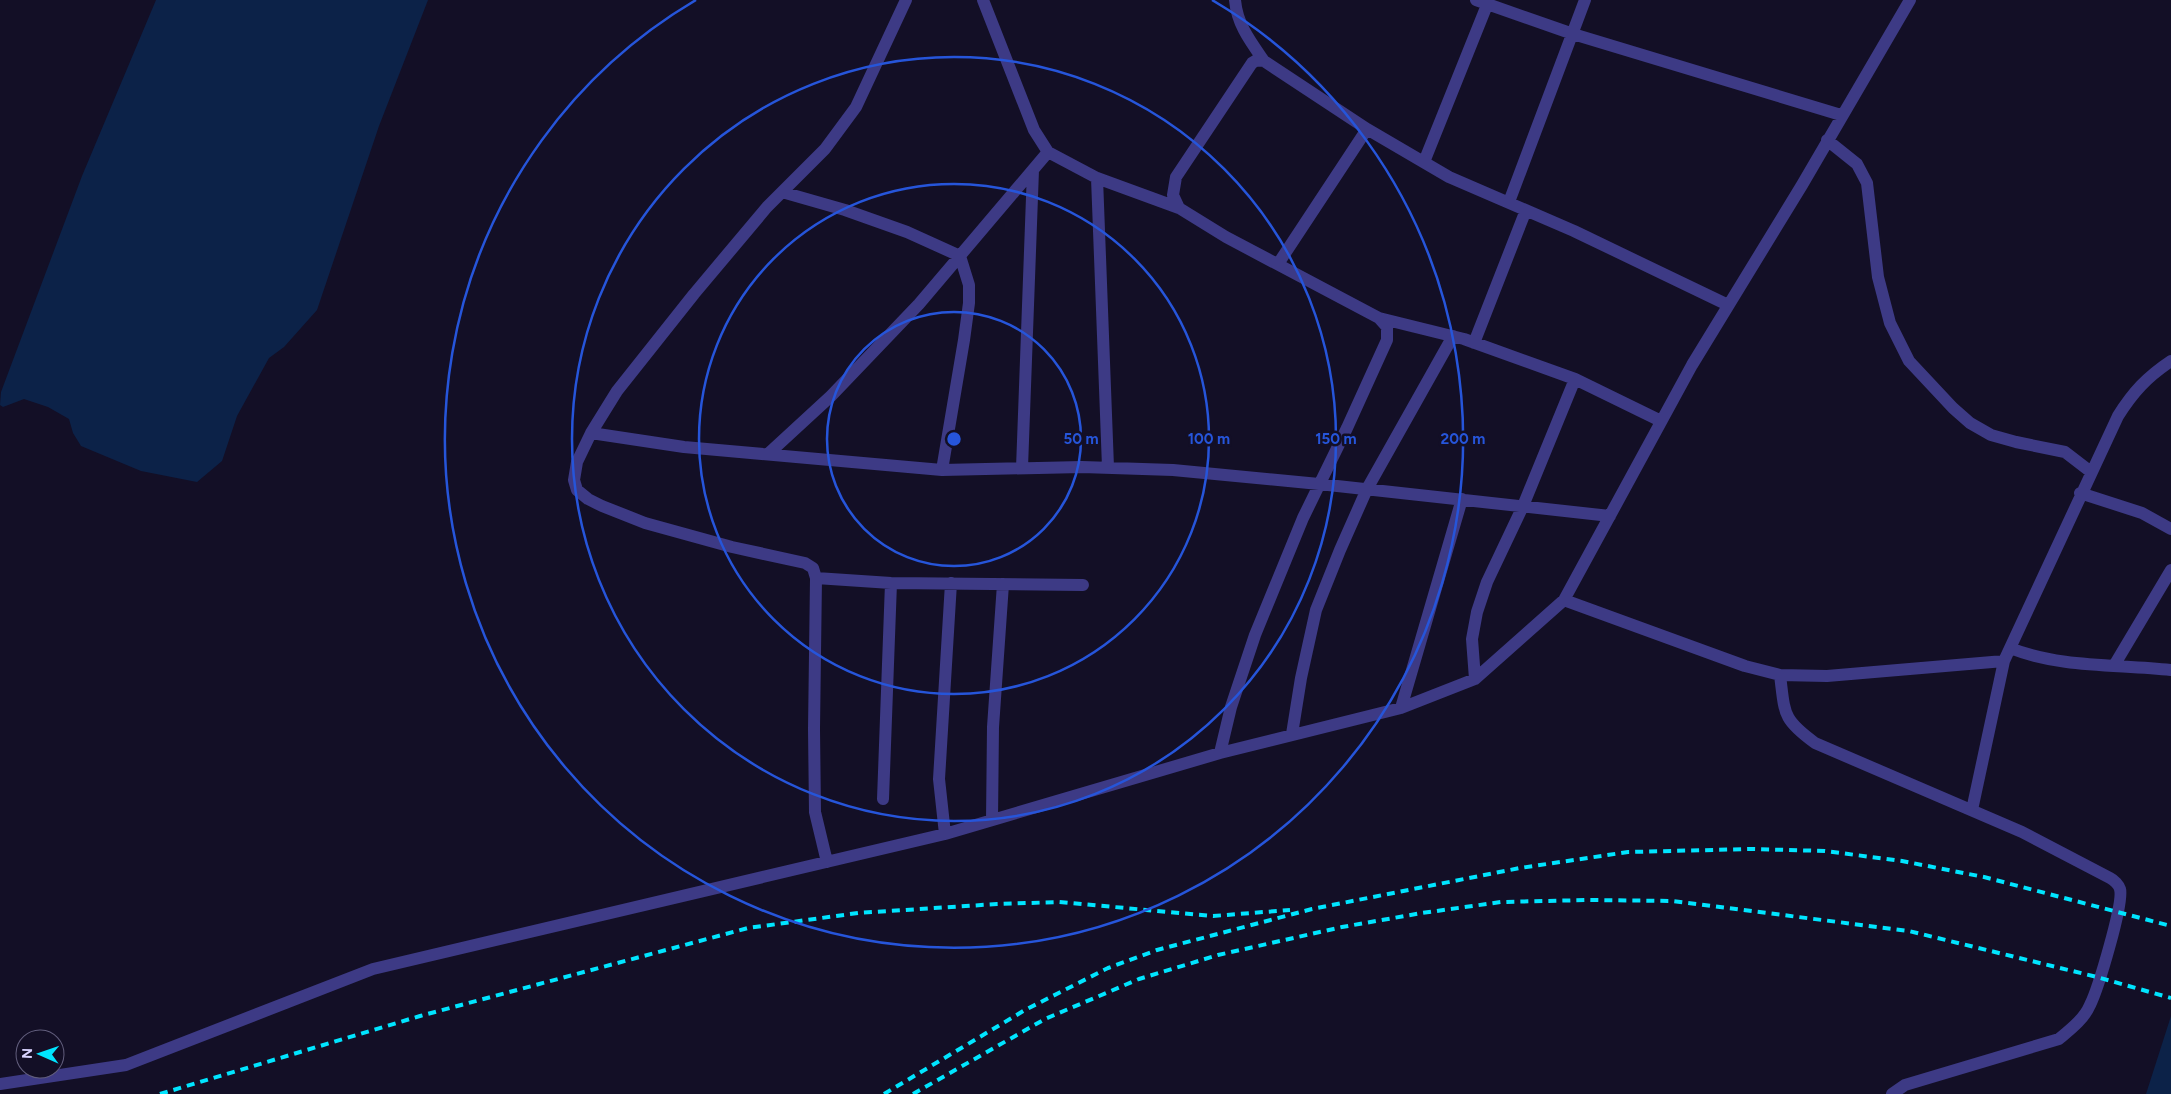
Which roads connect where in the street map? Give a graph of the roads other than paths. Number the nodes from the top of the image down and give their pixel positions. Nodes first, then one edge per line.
1 (906, 0) edge
2 (983, 0) edge
3 (1235, 0) edge
4 (1585, 0) edge
5 (1910, 0) edge
6 (1481, 2) edge
7 (1573, 34) junction
8 (1264, 61) junction
9 (1841, 115) junction
10 (1367, 129) junction
11 (1827, 140) junction
12 (1048, 152) junction
13 (1424, 162) junction
14 (1033, 170) junction
15 (1097, 178) junction
16 (782, 192) junction
17 (1509, 202) junction
18 (1179, 208) junction
19 (1526, 210) junction
20 (960, 256) junction
21 (1278, 264) junction
22 (1728, 304) junction
23 (1379, 318) junction
24 (1453, 336) junction
25 (1474, 343) junction
26 (2171, 361) edge
27 (1575, 380) junction
28 (1661, 421) junction
29 (591, 433) junction
30 (768, 454) junction
31 (1108, 467) junction
32 (1022, 468) junction
33 (942, 470) junction
34 (2091, 472) junction
35 (1319, 484) junction
36 (1367, 489) junction
37 (2080, 493) junction
38 (1462, 499) junction
39 (1523, 506) junction
40 (1610, 516) junction
41 (2171, 529) edge
42 (2171, 570) edge
43 (816, 578) junction
44 (891, 582) junction
45 (951, 583) junction
46 (1003, 584) junction
47 (1083, 585) dead end
48 (1564, 600) junction
49 (2010, 648) junction
50 (2004, 662) junction
51 (2115, 664) junction
52 (2171, 670) edge
53 (1780, 675) junction
54 (1474, 679) junction
55 (1401, 708) junction
56 (1292, 734) junction
57 (1220, 753) junction
58 (883, 798) dead end
59 (1972, 810) junction
60 (992, 820) junction
61 (945, 834) junction
62 (827, 862) junction
63 (0, 1084) edge
64 (1892, 1094) edge

1 - 16 street
2 - 12 street
3 - 8 street
4 - 7 street
5 - 9 street
6 - 7 street
6 - 13 street
7 - 9 street
7 - 17 street
8 - 10 street
8 - 18 street
9 - 11 street
10 - 13 street
10 - 21 street
11 - 22 street
11 - 34 street
12 - 14 street
12 - 15 street
13 - 17 street
14 - 20 street
14 - 32 street
15 - 18 street
15 - 31 street
16 - 20 street
16 - 29 street
17 - 19 street
18 - 21 street
19 - 22 street
19 - 25 street
20 - 30 street
20 - 33 street
21 - 23 street
22 - 28 street
23 - 24 street
23 - 35 street
24 - 25 street
24 - 36 street
25 - 27 street
26 - 34 street
27 - 28 street
27 - 39 street
28 - 40 street
29 - 30 street
29 - 43 street
30 - 33 street
31 - 32 street
31 - 35 street
32 - 33 street
34 - 37 street
35 - 36 street
35 - 57 street
36 - 38 street
36 - 56 street
37 - 41 street
37 - 49 street
38 - 39 street
38 - 55 street
39 - 40 street
39 - 54 street
40 - 48 street
42 - 51 street
43 - 44 street
43 - 62 street
44 - 45 street
44 - 58 street
45 - 46 street
45 - 61 street
46 - 47 street
46 - 60 street
48 - 53 street
48 - 54 street
49 - 50 street
49 - 51 street
50 - 53 street
50 - 59 street
51 - 52 street
53 - 59 street
54 - 55 street
55 - 56 street
56 - 57 street
57 - 60 street
59 - 64 street
60 - 61 street
61 - 62 street
62 - 63 street

